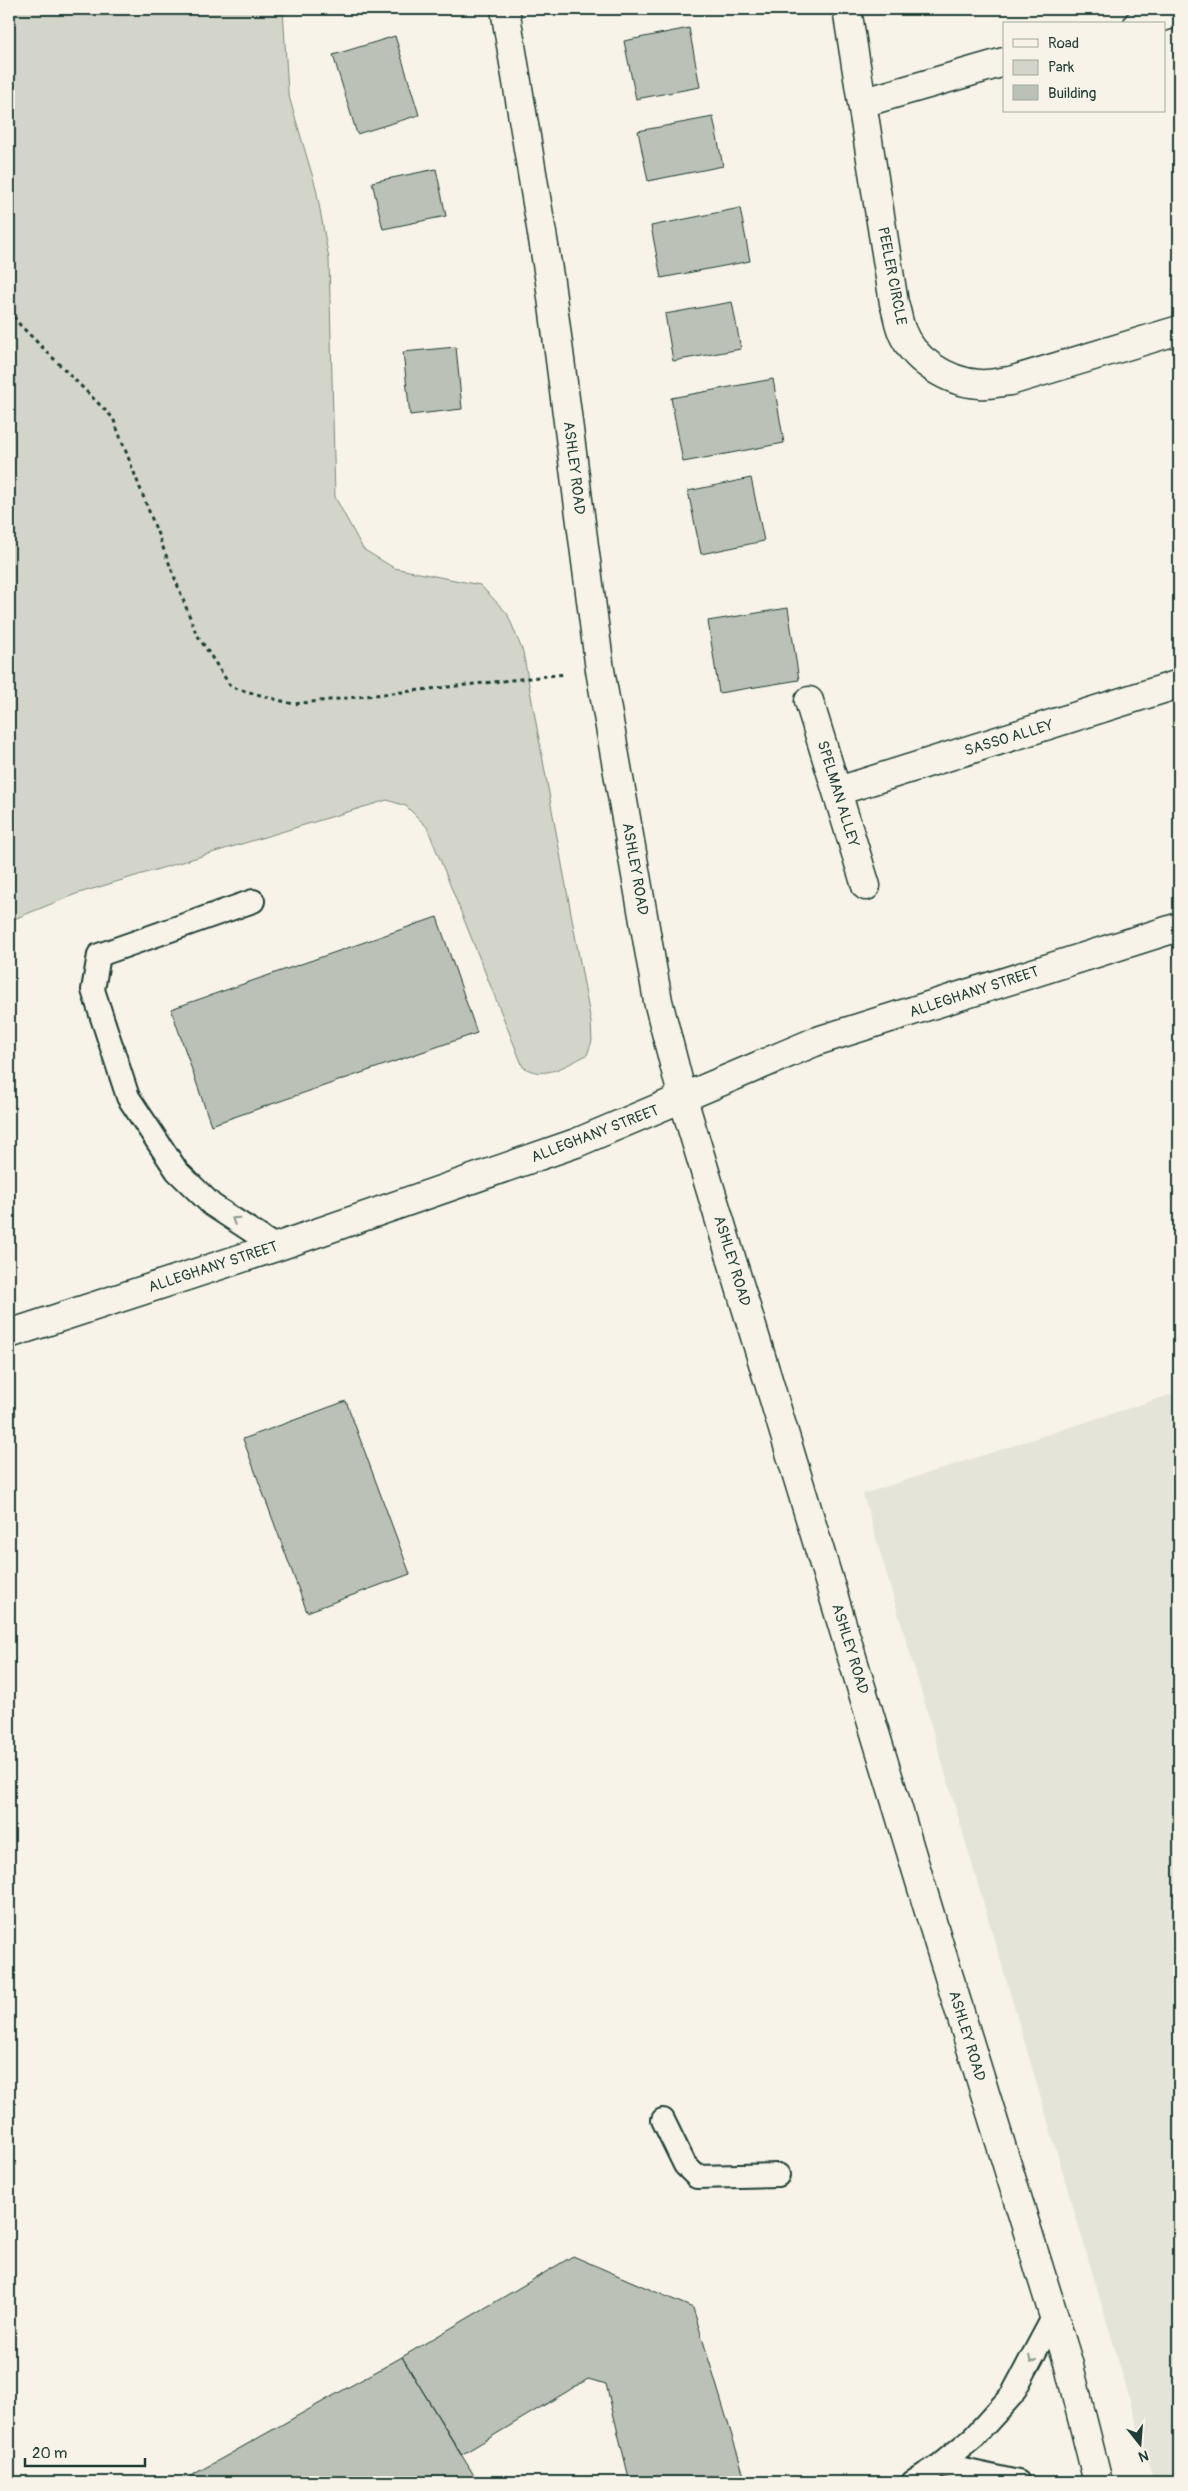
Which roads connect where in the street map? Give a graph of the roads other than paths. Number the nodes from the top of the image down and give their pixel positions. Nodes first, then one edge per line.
1 (505, 9) edge
2 (847, 9) edge
3 (1179, 12) edge
4 (1145, 22) edge
5 (1003, 62) edge
6 (862, 103) junction
7 (1179, 330) edge
8 (1179, 684) edge
9 (809, 701) dead end
10 (838, 791) junction
11 (866, 886) dead end
12 (252, 901) dead end
13 (1179, 927) edge
14 (683, 1099) junction
15 (276, 1246) junction
16 (9, 1334) edge
17 (664, 2120) dead end
18 (778, 2175) dead end
19 (1054, 2316) junction
20 (940, 2466) junction
21 (913, 2482) edge
22 (1018, 2482) edge
23 (1098, 2482) edge

1 - 14 street, ASHLEY ROAD
2 - 6 street, PEELER CIRCLE
3 - 4 street
5 - 6 street
6 - 7 street, PEELER CIRCLE
8 - 10 street, SASSO ALLEY
9 - 10 street, SPELMAN ALLEY
10 - 11 street, SPELMAN ALLEY
15 -> 12 lane
13 - 14 street, ALLEGHANY STREET
14 - 15 street, ALLEGHANY STREET
14 - 19 street, ASHLEY ROAD
15 - 16 street, ALLEGHANY STREET
17 - 18 lane
19 -> 20 lane
19 - 23 street, ASHLEY ROAD
20 - 21 lane
20 - 22 lane

